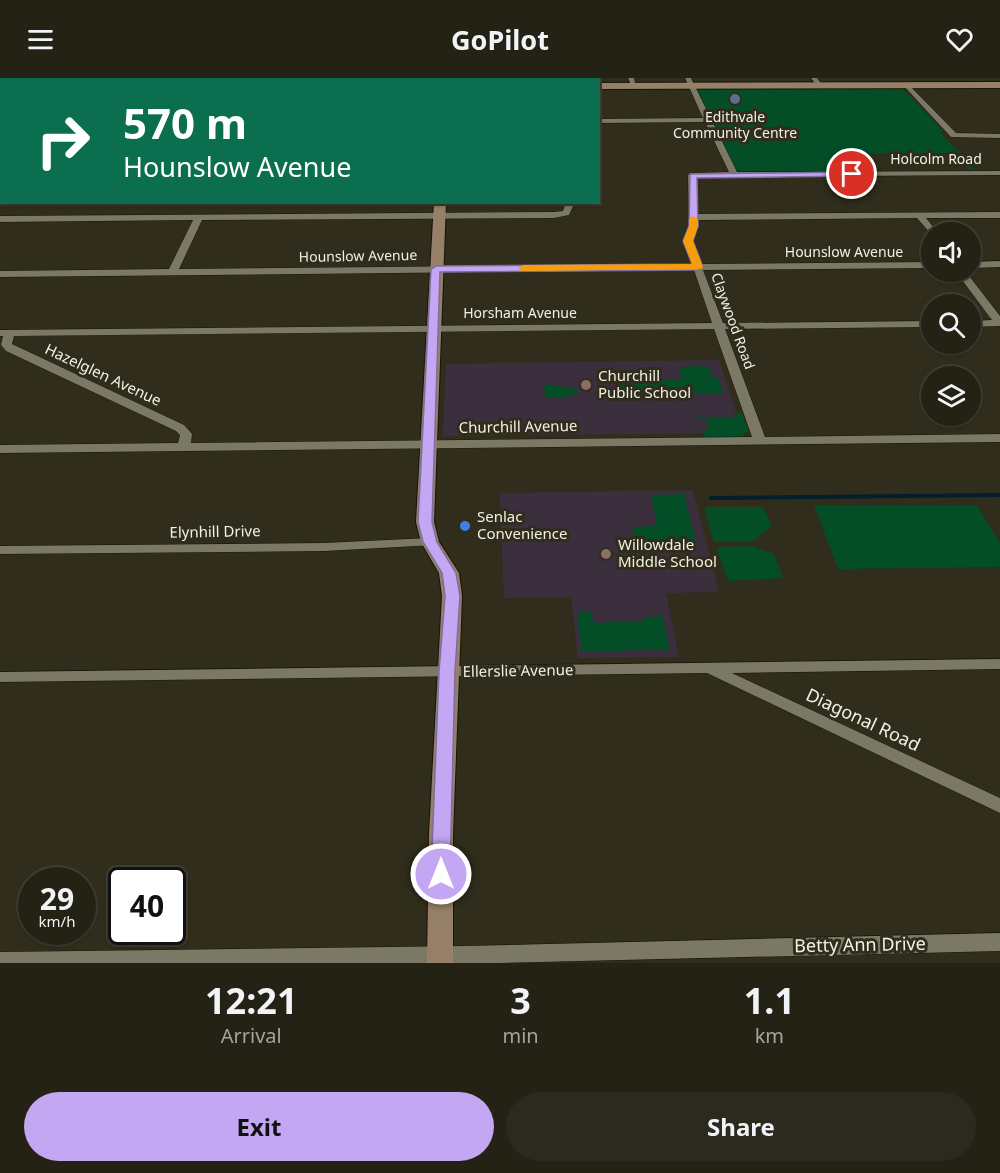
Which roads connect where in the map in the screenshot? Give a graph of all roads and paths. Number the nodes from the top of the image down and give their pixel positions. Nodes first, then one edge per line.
1 (817, 81) edge
2 (633, 82) edge
3 (689, 82) edge
4 (905, 84) junction
5 (1000, 84) edge
6 (600, 86) edge
7 (708, 120) junction
8 (600, 121) edge
9 (1000, 136) edge
10 (1000, 173) edge
11 (734, 174) junction
12 (693, 175) joint
13 (571, 204) edge
14 (440, 209) edge
15 (1000, 215) edge
16 (920, 216) junction
17 (694, 217) junction
18 (199, 218) junction
19 (0, 219) edge
20 (924, 222) edge
21 (1000, 264) edge
22 (921, 265) edge
23 (981, 265) edge
24 (698, 267) junction
25 (436, 269) junction
26 (173, 272) junction
27 (0, 274) edge
28 (969, 282) edge
29 (1000, 323) edge
30 (921, 324) edge
31 (981, 324) edge
32 (719, 327) junction
33 (432, 329) junction
34 (4, 333) edge
35 (1000, 438) edge
36 (760, 441) junction
37 (429, 444) junction
38 (184, 447) junction
39 (0, 448) edge
40 (430, 542) junction
41 (0, 550) edge
42 (1000, 664) edge
43 (710, 669) junction
44 (447, 671) junction
45 (0, 677) edge
46 (1000, 806) edge
47 (1000, 942) edge
48 (440, 959) edge
49 (0, 961) edge

1 - 3 street
1 - 4 street
2 - 3 street
2 - 6 street
3 - 7 street
4 - 5 street
4 - 9 street
7 - 8 street
7 - 11 street
10 - 11 street, Holcolm Road
11 - 12 street, Holcolm Road
12 - 17 street, Claywood Road
13 - 14 street
14 - 18 street
14 - 25 street
15 - 16 street
16 - 17 street
16 - 20 street
17 - 24 street, Claywood Road
18 - 19 street
18 - 26 street
21 - 23 street
22 - 24 street, Hounslow Avenue
24 - 25 street, Hounslow Avenue
24 - 32 street, Claywood Road
25 - 26 street, Hounslow Avenue
25 - 33 street
26 - 27 street, Hounslow Avenue
28 - 29 street
29 - 31 street
30 - 32 street, Horsham Avenue
32 - 33 street, Horsham Avenue
32 - 36 street, Claywood Road
33 - 34 street, Horsham Avenue
33 - 37 street
34 - 38 street, Hazelglen Avenue
35 - 36 street, Churchill Avenue
36 - 37 street, Churchill Avenue
37 - 38 street, Churchill Avenue
37 - 40 street
38 - 39 street, Churchill Avenue
40 - 41 street, Elynhill Drive
40 - 44 street
42 - 43 street, Ellerslie Avenue
43 - 44 street, Ellerslie Avenue
43 - 46 street, Diagonal Road
44 - 45 street, Ellerslie Avenue
44 - 48 street
47 - 48 street, Betty Ann Drive
48 - 49 street, Betty Ann Drive

